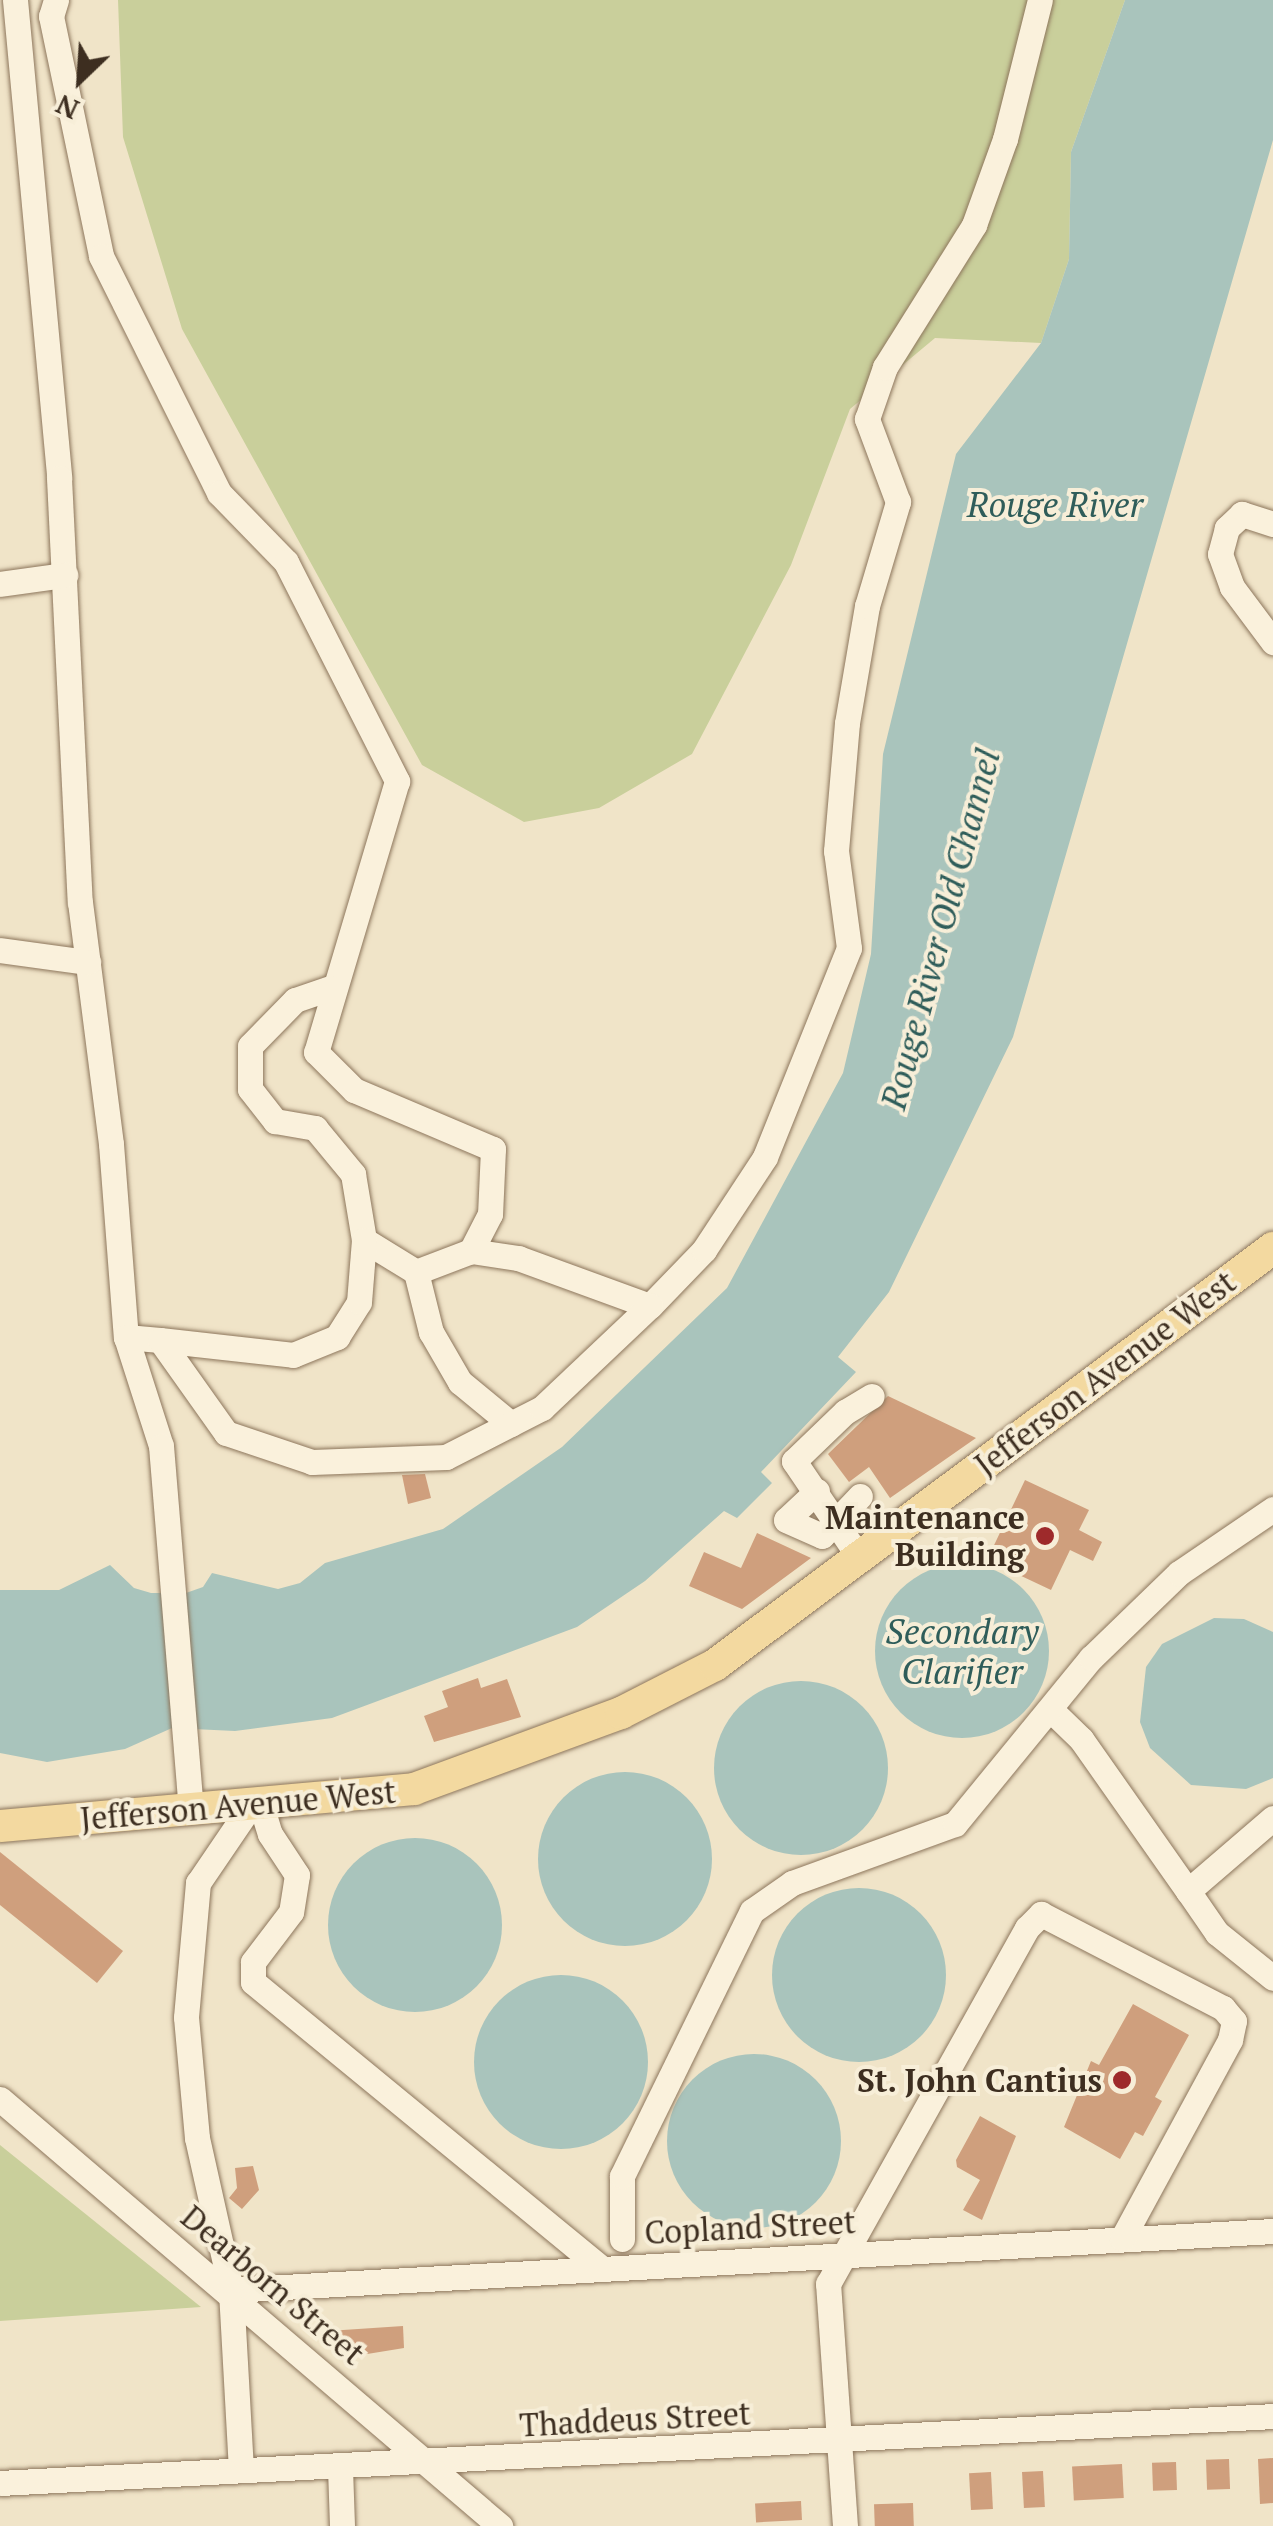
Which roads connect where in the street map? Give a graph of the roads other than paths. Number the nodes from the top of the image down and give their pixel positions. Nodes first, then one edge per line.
1 (15, 0) edge
2 (56, 0) edge
3 (1040, 0) edge
4 (1273, 524) edge
5 (65, 576) junction
6 (0, 584) edge
7 (1273, 642) edge
8 (0, 950) edge
9 (88, 962) junction
10 (330, 988) junction
11 (364, 1240) junction
12 (1273, 1248) edge
13 (471, 1251) junction
14 (416, 1272) junction
15 (650, 1306) junction
16 (126, 1337) junction
17 (160, 1340) junction
18 (872, 1396) dead end
19 (511, 1424) junction
20 (817, 1491) junction
21 (860, 1496) dead end
22 (1273, 1509) edge
23 (831, 1525) junction
24 (859, 1558) junction
25 (1051, 1710) junction
26 (256, 1805) junction
27 (191, 1811) junction
28 (1273, 1818) edge
29 (0, 1826) edge
30 (1188, 1890) junction
31 (1273, 1978) edge
32 (5, 2108) edge
33 (1273, 2230) edge
34 (622, 2239) dead end
35 (1122, 2239) junction
36 (840, 2256) junction
37 (600, 2267) junction
38 (231, 2290) junction
39 (1273, 2416) edge
40 (839, 2440) junction
41 (430, 2463) junction
42 (340, 2468) junction
43 (240, 2470) junction
44 (0, 2483) edge
45 (342, 2526) edge
46 (500, 2526) edge
47 (845, 2526) edge

1 - 5 street
2 - 10 street
3 - 15 street
4 - 7 street
5 - 6 street
5 - 9 street
8 - 9 street
9 - 16 street
10 - 11 street
10 - 13 street
11 - 14 street
11 - 17 street
12 - 24 main road, Jefferson Avenue West
13 - 14 street
13 - 15 street
14 - 19 street
15 - 19 street
16 - 17 street
16 - 27 street
17 - 19 street
18 - 20 street
20 - 23 street
20 - 23 street
21 - 23 street
22 - 25 street
23 - 24 street
24 - 26 main road, Jefferson Avenue West
25 - 30 street
25 - 34 street
26 - 27 main road, Jefferson Avenue West
26 - 37 street
26 - 38 street
27 - 29 main road, Jefferson Avenue West
28 - 30 street
30 - 31 street
32 - 38 street, Dearborn Street
33 - 35 street, Copland Street
35 - 36 street, Copland Street
35 - 36 street
36 - 37 street, Copland Street
36 - 40 street
37 - 38 street, Copland Street
38 - 41 street, Dearborn Street
38 - 43 street
39 - 40 street, Thaddeus Street
40 - 41 street, Thaddeus Street
40 - 47 street
41 - 42 street, Thaddeus Street
41 - 46 street, Dearborn Street
42 - 43 street, Thaddeus Street
42 - 45 street
43 - 44 street, Thaddeus Street

